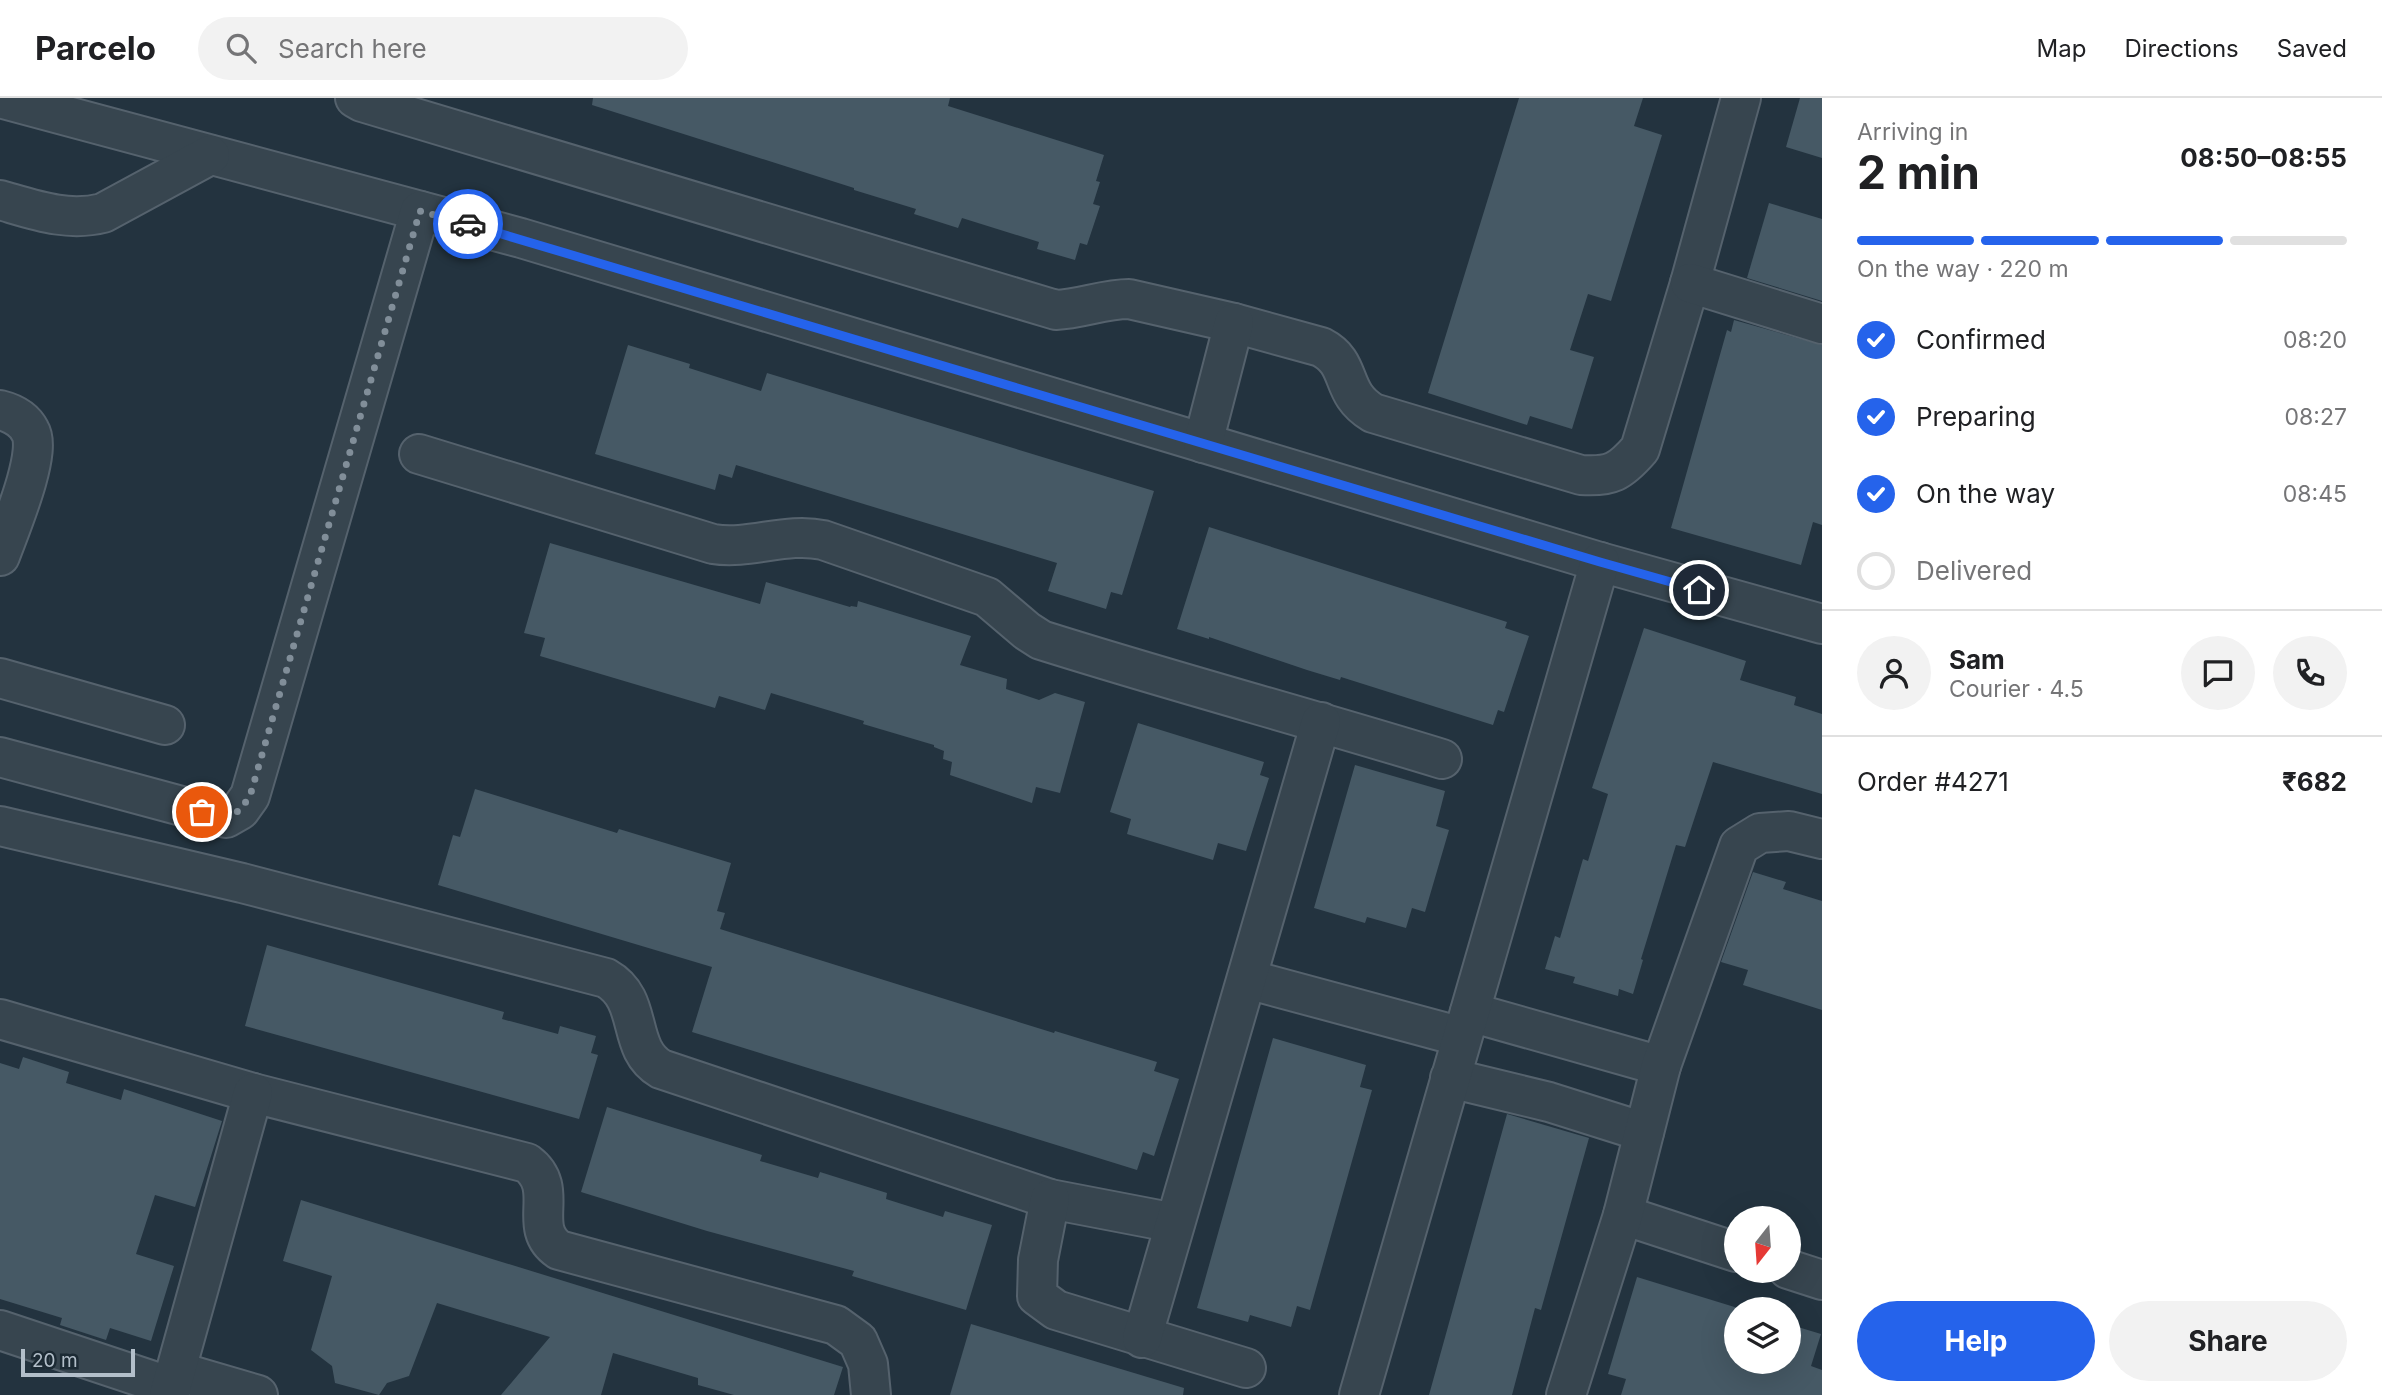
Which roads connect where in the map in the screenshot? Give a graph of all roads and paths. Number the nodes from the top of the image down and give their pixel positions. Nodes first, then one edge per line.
1 (0, 98) edge
2 (355, 98) edge
3 (1741, 98) edge
4 (210, 155) junction
5 (0, 200) edge
6 (420, 211) junction
7 (1690, 283) junction
8 (1234, 323) junction
9 (1822, 324) edge
10 (0, 410) edge
11 (1203, 443) junction
12 (419, 454) dead end
13 (0, 556) edge
14 (1600, 562) junction
15 (1822, 624) edge
16 (0, 678) edge
17 (1321, 722) junction
18 (165, 725) dead end
19 (0, 757) edge
20 (1442, 759) dead end
21 (0, 826) edge
22 (1822, 839) edge
23 (1247, 979) junction
24 (0, 1019) edge
25 (1466, 1025) junction
26 (1661, 1066) junction
27 (1450, 1078) junction
28 (253, 1093) junction
29 (1644, 1132) junction
30 (1051, 1199) junction
31 (1623, 1215) junction
32 (1175, 1223) junction
33 (1724, 1248) edge
34 (1801, 1273) edge
35 (1822, 1280) edge
36 (0, 1330) edge
37 (1142, 1338) junction
38 (1246, 1368) dead end
39 (172, 1384) edge
40 (258, 1395) edge
41 (871, 1395) edge
42 (1359, 1395) edge
43 (1566, 1395) edge

1 - 4 street
2 - 8 street
3 - 7 street
4 - 5 street
4 - 6 street
6 - 11 street
6 - 19 street
7 - 8 street
7 - 9 street
8 - 11 street
10 - 13 street
11 - 14 street
12 - 17 street
14 - 15 street
14 - 25 street
16 - 18 street
17 - 20 street
17 - 23 street
21 - 30 street
22 - 26 street
23 - 25 street
23 - 32 street
24 - 28 street
25 - 26 street
25 - 27 street
26 - 29 street
27 - 29 street
27 - 42 street
28 - 39 street
28 - 41 street
29 - 31 street
30 - 32 street
30 - 37 street
31 - 33 street
31 - 43 street
32 - 37 street
34 - 35 street
36 - 39 street
37 - 38 street
39 - 40 street

